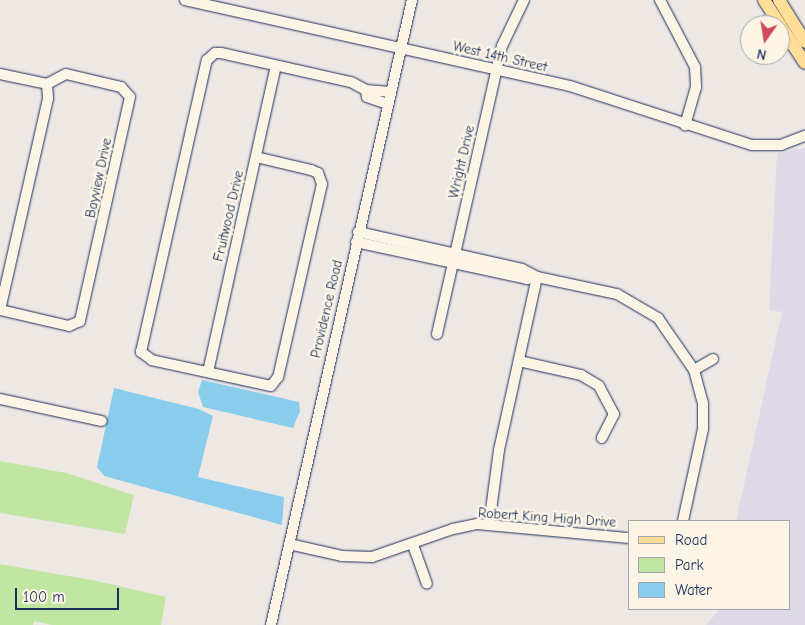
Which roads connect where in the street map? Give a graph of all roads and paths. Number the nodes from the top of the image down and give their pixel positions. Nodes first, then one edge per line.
1 (188, 0) edge
2 (412, 0) edge
3 (524, 0) edge
4 (660, 0) edge
5 (764, 0) edge
6 (779, 0) edge
7 (774, 15) edge
8 (790, 40) edge
9 (805, 42) edge
10 (401, 49) junction
11 (805, 63) edge
12 (276, 66) junction
13 (496, 70) junction
14 (0, 74) edge
15 (47, 84) junction
16 (366, 90) junction
17 (390, 92) junction
18 (387, 104) junction
19 (685, 124) junction
20 (805, 136) edge
21 (256, 157) junction
22 (357, 237) junction
23 (454, 258) junction
24 (537, 277) junction
25 (0, 310) edge
26 (437, 334) dead end
27 (713, 359) dead end
28 (518, 361) junction
29 (694, 370) junction
30 (208, 372) junction
31 (0, 399) edge
32 (102, 421) dead end
33 (602, 438) dead end
34 (683, 520) edge
35 (488, 525) junction
36 (628, 538) edge
37 (289, 544) junction
38 (413, 545) junction
39 (427, 584) dead end
40 (271, 625) edge

1 - 10 street, West 14th Street
2 - 10 street, Providence Road
3 - 13 street, Wright Drive
4 - 19 street
5 - 7 main road
6 - 9 main road
8 - 11 main road
10 - 13 street, West 14th Street
10 - 17 street, Providence Road
12 - 16 street
12 - 21 street, Fruitwood Drive
12 - 30 street
13 - 19 street, West 14th Street
13 - 23 street, Wright Drive
14 - 15 street
15 - 25 street
15 - 25 street, Bayview Drive
16 - 17 street
16 - 18 street
17 - 18 street, Providence Road
18 - 22 street, Providence Road
19 - 20 street, West 14th Street
21 - 30 street, Fruitwood Drive
21 - 30 street
22 - 23 street
22 - 37 street, Providence Road
23 - 24 street
23 - 26 street, Wright Drive
24 - 28 street
24 - 29 street
27 - 29 street
28 - 33 street
28 - 35 street
29 - 34 street
31 - 32 street
35 - 36 street, Robert King High Drive
35 - 38 street, Robert King High Drive
37 - 38 street, Robert King High Drive
37 - 40 street, Providence Road
38 - 39 street

